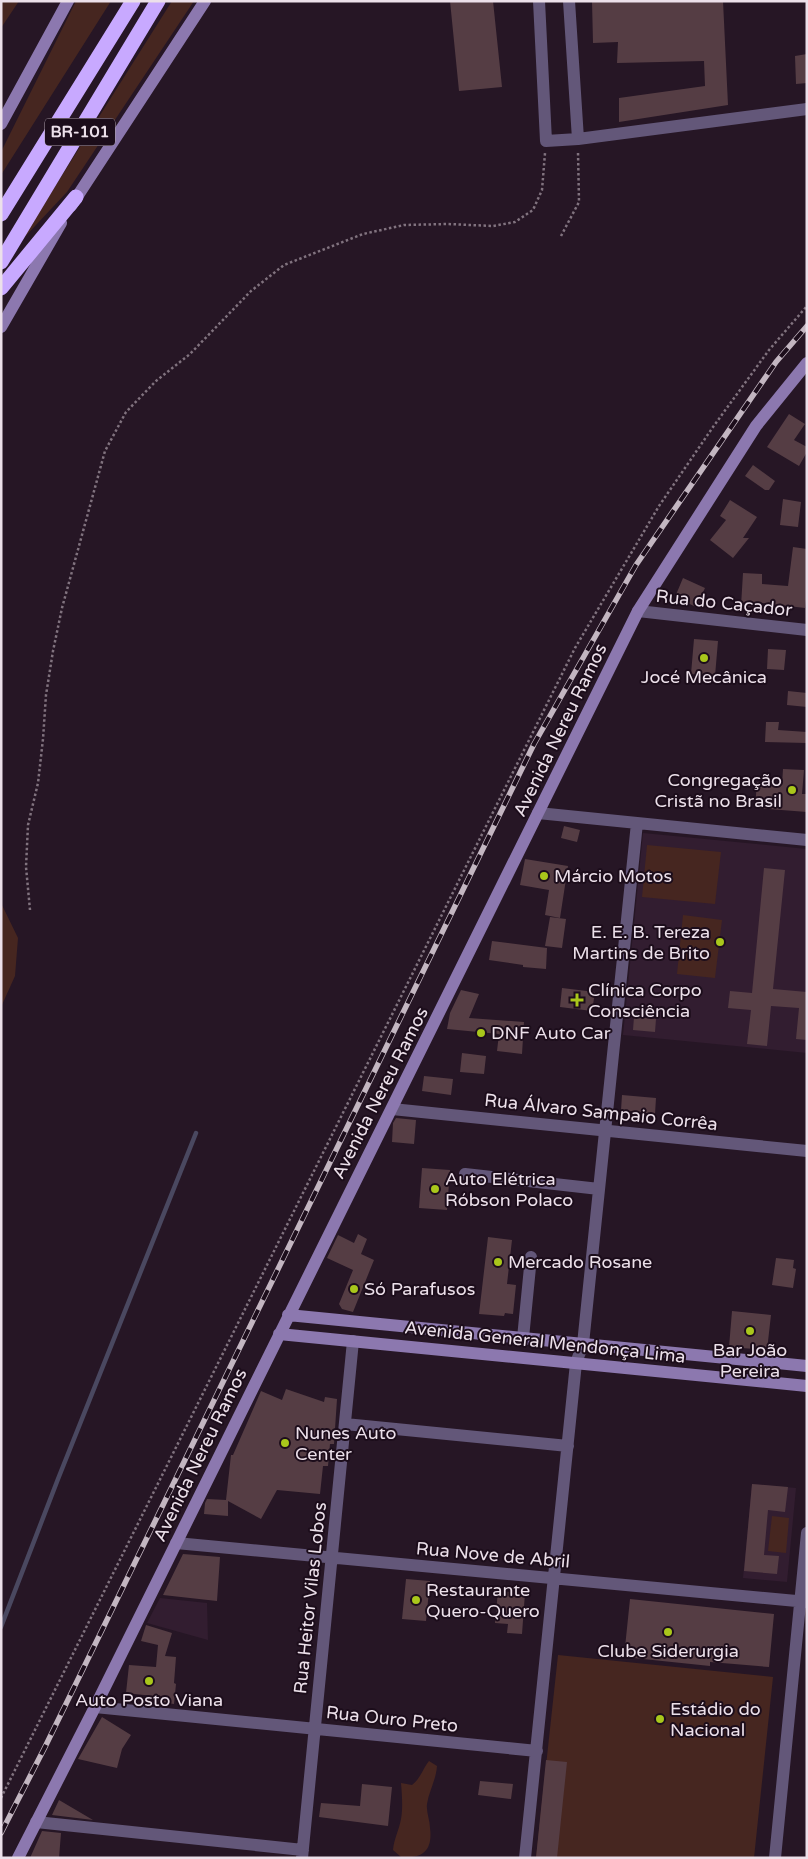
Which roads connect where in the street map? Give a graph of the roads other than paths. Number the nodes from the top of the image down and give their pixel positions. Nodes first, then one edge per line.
1 (68, 1) edge
2 (132, 1) edge
3 (158, 1) edge
4 (205, 1) edge
5 (538, 1) edge
6 (570, 1) edge
7 (807, 109) edge
8 (1, 124) edge
9 (578, 139) junction
10 (76, 197) junction
11 (1, 214) edge
12 (1, 262) edge
13 (1, 288) edge
14 (1, 327) edge
15 (807, 363) edge
16 (638, 612) junction
17 (807, 630) edge
18 (538, 813) junction
19 (637, 823) junction
20 (807, 840) edge
21 (392, 1109) junction
22 (605, 1130) junction
23 (807, 1151) edge
24 (465, 1174) dead end
25 (599, 1189) junction
26 (531, 1257) dead end
27 (288, 1315) junction
28 (279, 1334) junction
29 (523, 1338) junction
30 (353, 1341) junction
31 (583, 1344) junction
32 (576, 1363) junction
33 (807, 1366) edge
34 (807, 1386) edge
35 (345, 1424) junction
36 (568, 1446) junction
37 (807, 1534) edge
38 (176, 1542) junction
39 (332, 1557) junction
40 (554, 1578) junction
41 (803, 1602) edge
42 (95, 1707) junction
43 (315, 1729) junction
44 (536, 1751) junction
45 (36, 1822) junction
46 (303, 1854) edge
47 (18, 1858) edge
48 (525, 1858) edge
49 (775, 1858) edge

1 - 8 main road
2 - 11 highway, BR-101
3 - 12 highway, BR-101
4 - 10 main road
5 - 9 street
6 - 9 street
7 - 9 street
10 - 13 highway
10 - 14 main road
15 - 16 main road, Avenida Nereu Ramos
16 - 17 street, Rua do Caçador
16 - 18 main road, Avenida Nereu Ramos
18 - 19 street
18 - 21 main road, Avenida Nereu Ramos
19 - 20 street
19 - 22 street
21 - 22 street, Rua Álvaro Sampaio Corrêa
21 - 27 main road, Avenida Nereu Ramos
22 - 23 street, Rua Álvaro Sampaio Corrêa
22 - 25 street
24 - 25 street
25 - 31 street
26 - 29 street
27 - 28 main road, Avenida Nereu Ramos
27 - 29 main road, Avenida General Mendonça Lima
28 - 30 main road, Avenida General Mendonça Lima
28 - 38 main road, Avenida Nereu Ramos
29 - 31 main road, Avenida General Mendonça Lima
30 - 32 main road, Avenida General Mendonça Lima
30 - 35 street, Rua Heitor Vilas Lobos
31 - 32 street
31 - 33 main road, Avenida General Mendonça Lima
32 - 34 main road, Avenida General Mendonça Lima
32 - 36 street
35 - 36 street
35 - 39 street, Rua Heitor Vilas Lobos
36 - 40 street
37 - 41 street
38 - 39 street, Rua Nove de Abril
38 - 42 main road, Avenida Nereu Ramos
39 - 40 street, Rua Nove de Abril
39 - 43 street, Rua Heitor Vilas Lobos
40 - 41 street, Rua Nove de Abril
40 - 44 street
41 - 49 street
42 - 43 street, Rua Ouro Preto
42 - 45 main road, Avenida Nereu Ramos
43 - 44 street, Rua Ouro Preto
43 - 46 street, Rua Heitor Vilas Lobos
44 - 48 street
45 - 46 street
45 - 47 main road, Avenida Nereu Ramos

